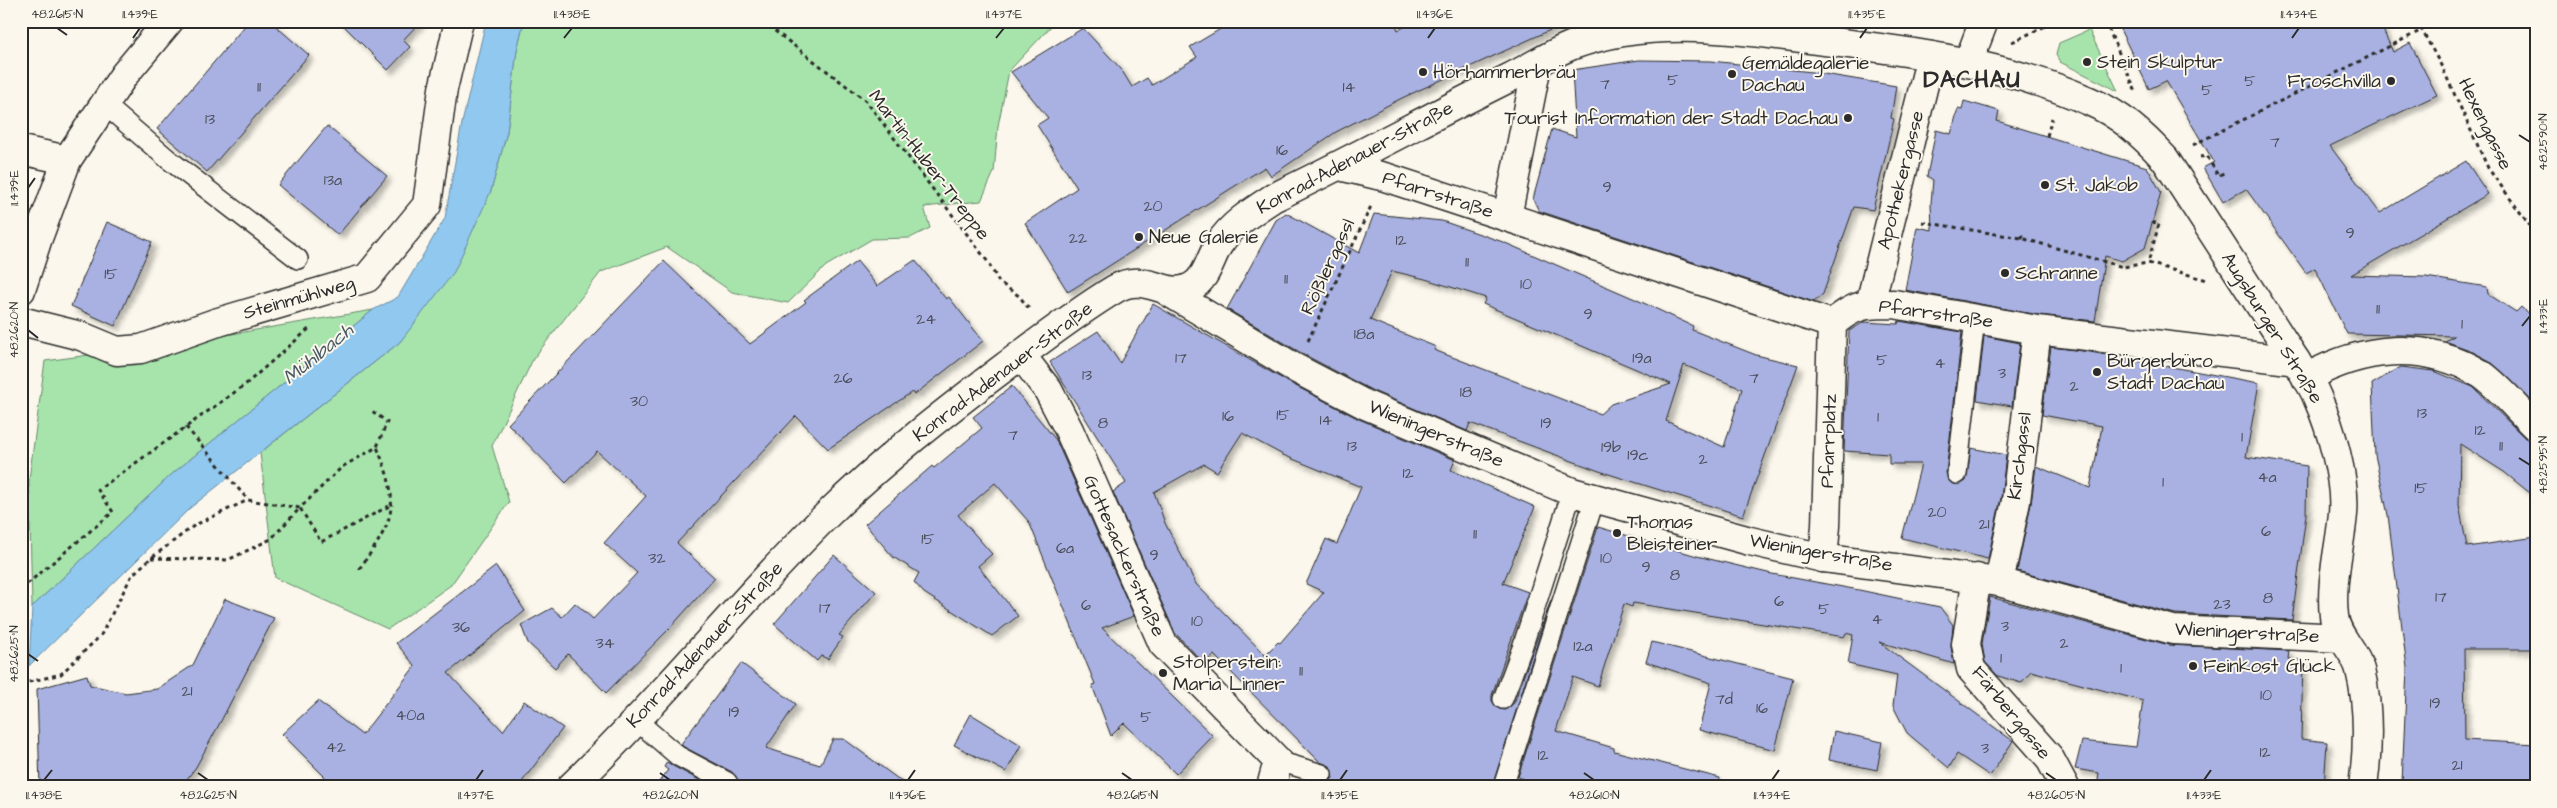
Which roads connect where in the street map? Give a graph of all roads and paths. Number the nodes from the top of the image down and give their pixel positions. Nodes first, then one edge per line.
1 (169, 21) edge
2 (459, 21) edge
3 (762, 21) edge
4 (1984, 21) edge
5 (2417, 21) edge
6 (2422, 30) junction
7 (1931, 56) junction
8 (1968, 63) junction
9 (1537, 65) junction
10 (104, 104) junction
11 (21, 150) edge
12 (2165, 159) junction
13 (67, 160) junction
14 (1339, 166) junction
15 (2225, 172) dead end
16 (1385, 177) junction
17 (1507, 217) junction
18 (1892, 218) junction
19 (2152, 222) dead end
20 (2026, 232) dead end
21 (2536, 234) edge
22 (2021, 238) junction
23 (298, 259) dead end
24 (2148, 263) junction
25 (2195, 277) dead end
26 (21, 290) edge
27 (1167, 291) junction
28 (1019, 296) dead end
29 (1870, 304) junction
30 (1975, 319) junction
31 (21, 321) edge
32 (317, 322) dead end
33 (1832, 324) junction
34 (2037, 330) junction
35 (1021, 355) junction
36 (1295, 368) junction
37 (2301, 369) junction
38 (372, 411) dead end
39 (186, 427) junction
40 (2536, 427) edge
41 (377, 447) junction
42 (1957, 474) dead end
43 (1584, 495) junction
44 (248, 500) junction
45 (393, 504) junction
46 (300, 508) junction
47 (151, 558) junction
48 (1823, 558) junction
49 (359, 569) dead end
50 (1988, 580) junction
51 (21, 589) edge
52 (2342, 638) junction
53 (21, 684) edge
54 (1503, 699) dead end
55 (636, 720) junction
56 (1275, 774) edge
57 (1322, 774) dead end
58 (571, 787) edge
59 (730, 787) edge
60 (1503, 787) edge
61 (2065, 787) edge
62 (2363, 787) edge

1 - 10 street
2 - 31 street, Steinmühlweg
3 - 28 path, Martin-Huber-Treppe
4 - 8 street
5 - 6 path, Hexengasse
6 - 12 path
6 - 21 path, Hexengasse
7 - 8 street, Konrad-Adenauer-Straße
7 - 9 street, Konrad-Adenauer-Straße
7 - 18 street, Apothekergasse
8 - 12 street, Augsburger Straße
9 - 14 street, Konrad-Adenauer-Straße
9 - 17 street, Pfarrstraße
10 - 13 street
10 - 23 lane
11 - 13 street
12 - 15 path
12 - 37 street, Augsburger Straße
13 - 26 street
14 - 16 street, Pfarrstraße
14 - 27 street, Konrad-Adenauer-Straße
16 - 17 street, Pfarrstraße
16 - 36 path, Rößlergassl
17 - 33 street, Pfarrstraße
18 - 22 path
18 - 29 street, Apothekergasse
19 - 24 path
20 - 22 path
22 - 24 path
24 - 25 path
27 - 35 street, Konrad-Adenauer-Straße
27 - 36 street, Wieningerstraße
29 - 30 street, Pfarrstraße
29 - 33 street, Pfarrstraße
30 - 34 street, Pfarrstraße
30 - 42 lane
32 - 39 path
33 - 48 street, Pfarrplatz
34 - 37 street, Pfarrstraße
34 - 50 street, Kirchgassl
35 - 55 street, Konrad-Adenauer-Straße
35 - 56 street, Gottesackerstraße
36 - 43 street, Wieningerstraße
37 - 40 street
37 - 52 street, Augsburger Straße
38 - 41 path
39 - 44 path
39 - 51 path
41 - 45 path
41 - 46 path
43 - 48 street, Wieningerstraße
43 - 54 lane
43 - 60 lane
44 - 46 path
44 - 47 path
45 - 46 path
45 - 49 path
46 - 47 path
47 - 53 path
48 - 50 street, Wieningerstraße
50 - 52 street, Wieningerstraße
50 - 61 street, Färbergasse
52 - 62 street, Augsburger Straße
55 - 58 street, Konrad-Adenauer-Straße
55 - 59 lane
56 - 57 lane

